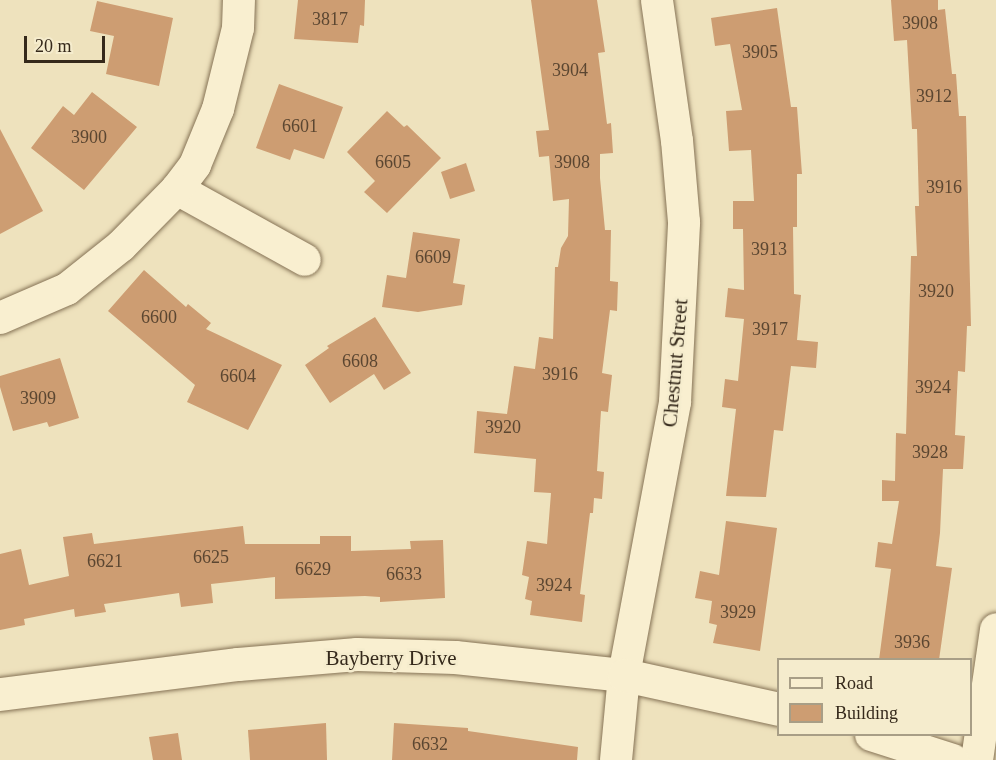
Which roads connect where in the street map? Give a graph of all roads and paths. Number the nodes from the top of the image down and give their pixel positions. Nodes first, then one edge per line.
1 (239, 0) edge
2 (657, 0) edge
3 (177, 189) junction
4 (305, 260) dead end
5 (0, 318) edge
6 (996, 630) edge
7 (624, 675) junction
8 (0, 694) edge
9 (777, 709) edge
10 (874, 736) edge
11 (616, 760) edge
12 (952, 760) edge
13 (977, 760) edge

1 - 3 street
2 - 7 street, Chestnut Street
3 - 4 street
3 - 5 street
6 - 13 street
7 - 8 street, Bayberry Drive
7 - 9 street, Bayberry Drive
7 - 11 street, Chestnut Street
10 - 12 street

